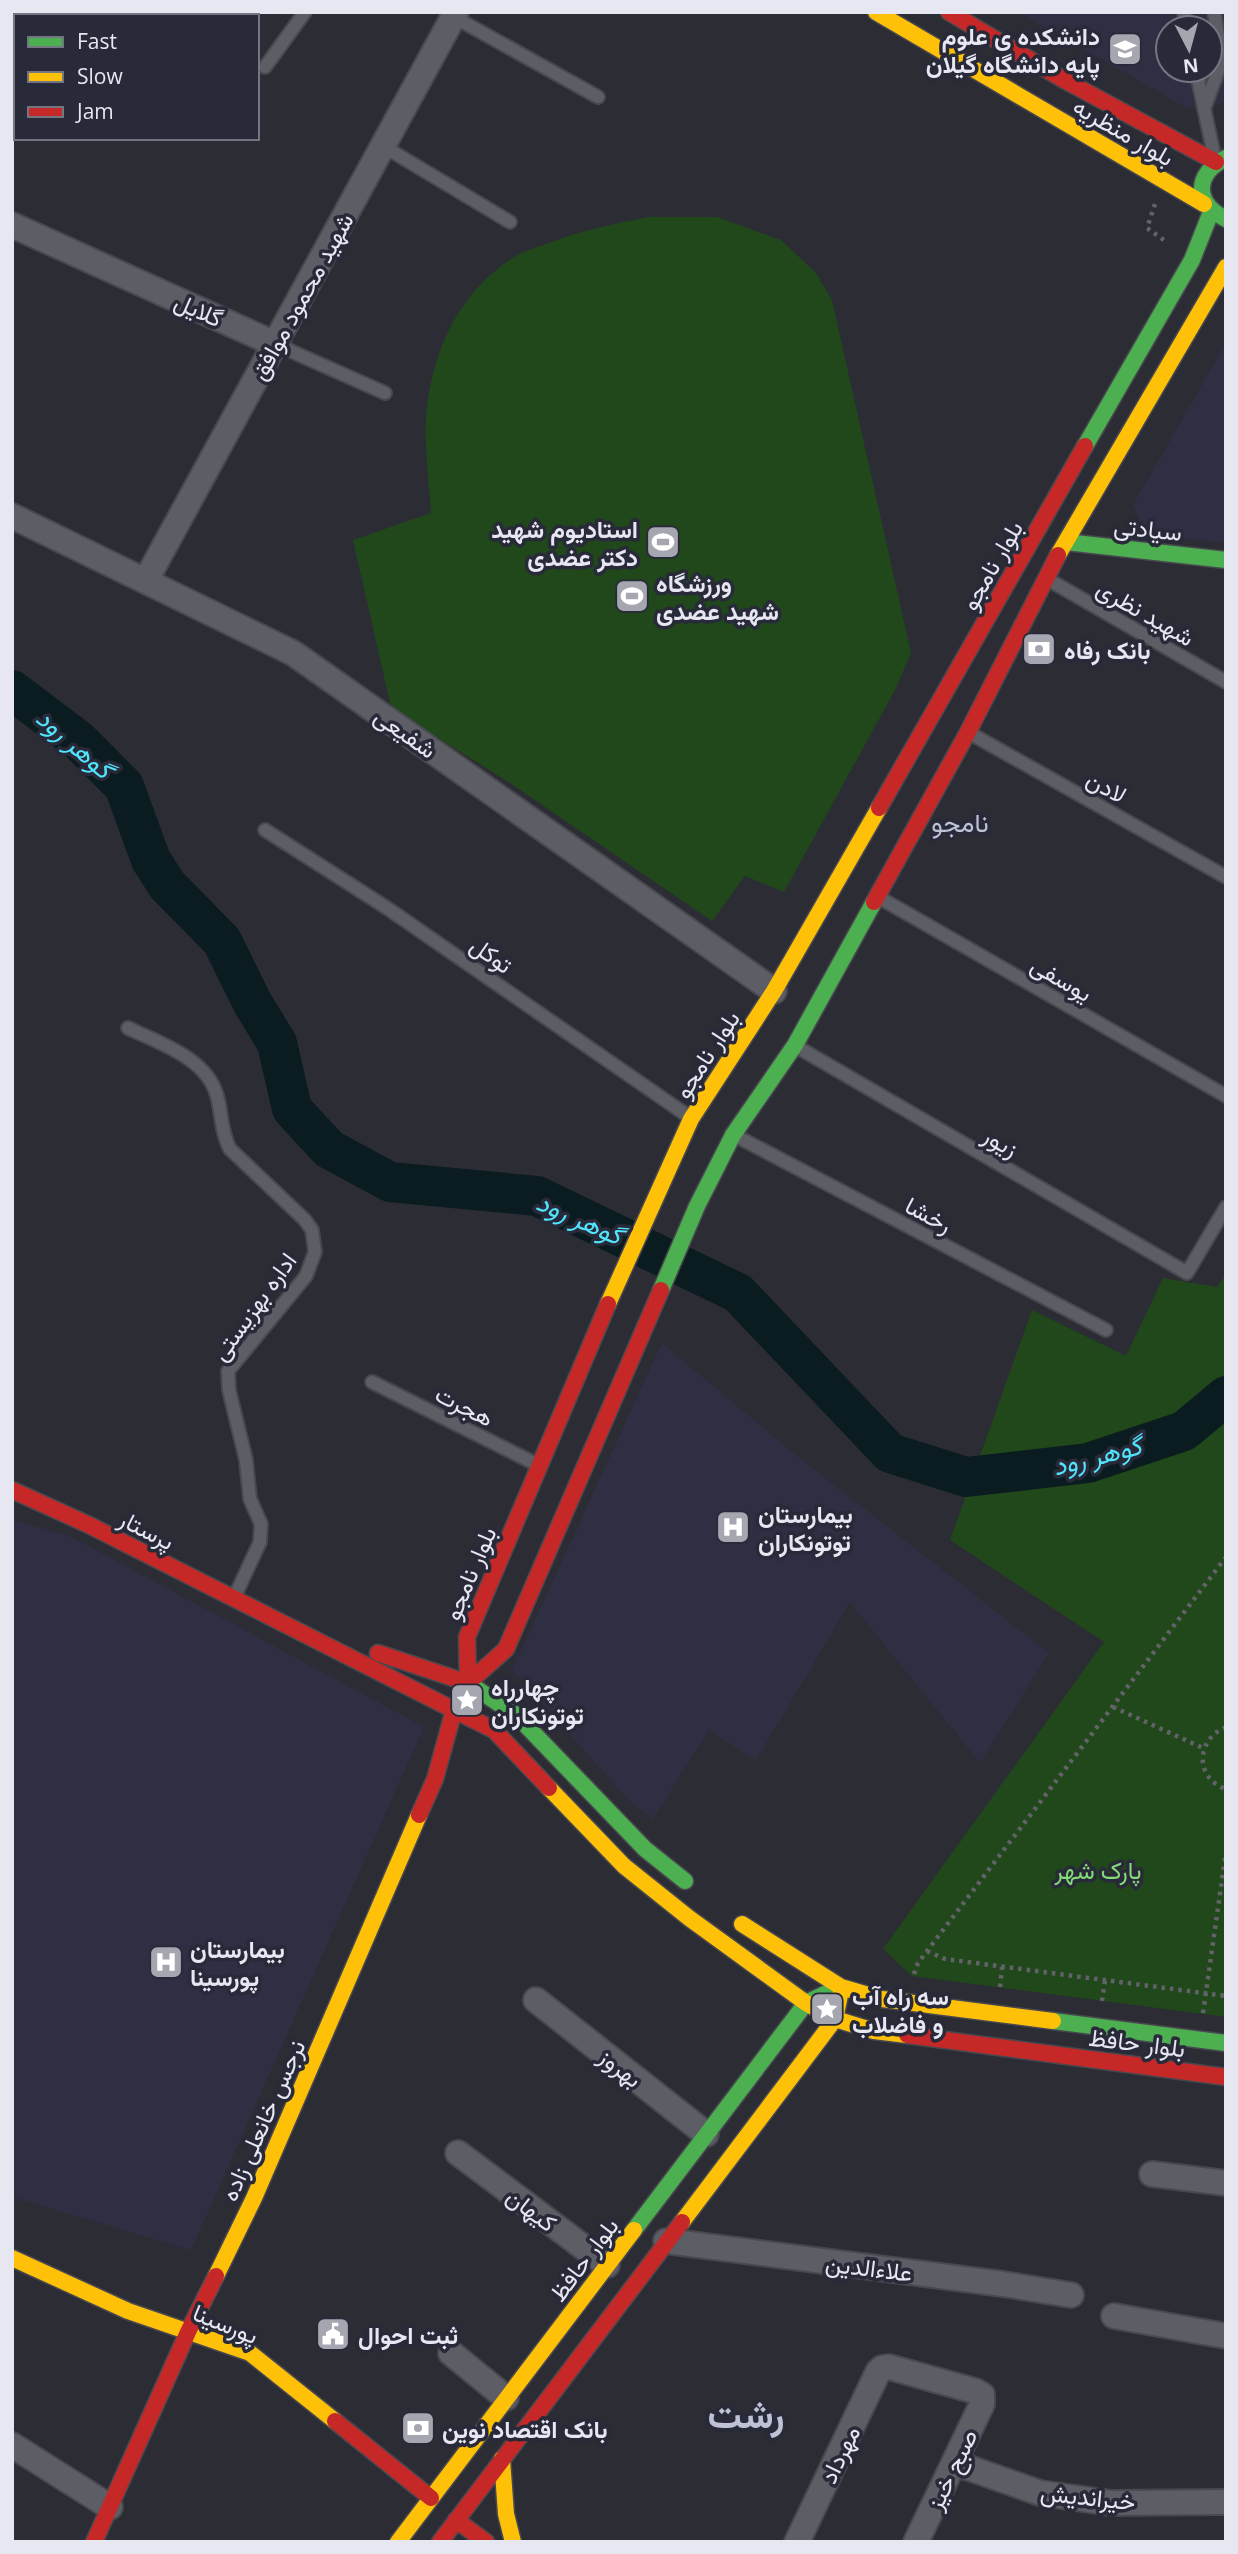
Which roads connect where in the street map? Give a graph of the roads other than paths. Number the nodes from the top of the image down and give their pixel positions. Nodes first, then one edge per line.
1 (304, 12) edge
2 (876, 12) edge
3 (949, 12) edge
4 (1214, 12) edge
5 (455, 15) edge
6 (265, 67) dead end
7 (1199, 84) edge
8 (598, 97) dead end
9 (1056, 97) junction
10 (1204, 110) junction
11 (383, 146) junction
12 (1221, 160) edge
13 (1214, 212) edge
14 (510, 222) dead end
15 (12, 225) edge
16 (1226, 267) edge
17 (275, 344) junction
18 (1135, 359) junction
19 (1163, 375) junction
20 (385, 393) dead end
21 (12, 516) edge
22 (1066, 542) junction
23 (1226, 559) edge
24 (1045, 578) junction
25 (146, 580) junction
26 (1226, 682) edge
27 (968, 732) junction
28 (265, 830) dead end
29 (1226, 877) edge
30 (878, 896) junction
31 (774, 991) junction
32 (128, 1028) dead end
33 (795, 1045) junction
34 (1226, 1096) edge
35 (691, 1119) junction
36 (733, 1135) junction
37 (1226, 1207) edge
38 (625, 1263) junction
39 (653, 1279) junction
40 (1106, 1330) dead end
41 (372, 1382) dead end
42 (539, 1466) junction
43 (12, 1490) edge
44 (234, 1599) junction
45 (260, 1613) junction
46 (468, 1683) junction
47 (454, 1710) junction
48 (698, 1891) dead end
49 (728, 1914) dead end
50 (841, 1987) junction
51 (536, 2000) dead end
52 (806, 2003) junction
53 (835, 2019) junction
54 (1226, 2043) edge
55 (1226, 2077) edge
56 (706, 2134) junction
57 (458, 2153) dead end
58 (1152, 2174) dead end
59 (1226, 2183) edge
60 (666, 2241) junction
61 (12, 2258) edge
62 (607, 2265) junction
63 (1071, 2295) dead end
64 (1114, 2316) dead end
65 (188, 2332) junction
66 (1226, 2336) edge
67 (451, 2353) dead end
68 (982, 2395) joint
69 (506, 2398) junction
70 (12, 2445) edge
71 (502, 2459) junction
72 (955, 2463) junction
73 (1226, 2502) edge
74 (110, 2507) junction
75 (444, 2509) junction
76 (94, 2542) edge
77 (398, 2542) edge
78 (440, 2542) edge
79 (486, 2542) edge
80 (513, 2542) edge
81 (797, 2542) edge
82 (916, 2542) edge

1 - 6 lane
2 - 9 main road, بلوار منظریه
3 - 9 main road, بلوار منظریه
4 - 10 lane
5 - 8 lane
5 - 11 street, شهید محمود موافق
7 - 10 lane
9 - 12 main road, بلوار منظریه
9 - 13 main road, بلوار منظریه
10 - 12 lane
11 - 14 lane
11 - 17 street, شهید محمود موافق
12 - 13 main road, بلوار نامجو
13 - 18 main road, بلوار نامجو
15 - 17 street, گلایل
16 - 19 main road
17 - 20 lane, گلایل
17 - 25 street, شهید محمود موافق
18 - 19 main road
18 - 31 main road, بلوار نامجو
19 - 22 main road
21 - 25 street, شفیعی
22 - 23 main road, سیادتی
22 - 24 main road
24 - 26 lane, شهید نظری
24 - 27 main road
25 - 31 street, شفیعی
27 - 29 lane, لادن
27 - 30 main road
28 - 35 lane, توکل
30 - 33 main road
30 - 34 lane, یوسفی
31 - 35 main road, بلوار نامجو
32 - 44 lane, اداره بهزیستی
33 - 36 main road
33 - 37 lane, زیور
35 - 38 main road, بلوار نامجو
36 - 39 main road
36 - 40 lane, رخشا
38 - 39 main road
38 - 42 main road, بلوار نامجو
39 - 46 main road
41 - 42 lane, هجرت
42 - 46 main road, بلوار نامجو
43 - 44 main road, پرستار
44 - 45 main road, پرستار
45 - 46 main road, پرستار
45 - 47 main road, پرستار
46 - 47 main road, نرجس خانعلی زاده
46 - 48 main road
47 - 52 main road, بلوار حافظ
47 - 65 main road, نرجس خانعلی زاده
49 - 50 main road, بلوار حافظ
50 - 52 main road, بلوار حافظ
50 - 53 main road, بلوار حافظ
50 - 54 main road, بلوار حافظ
51 - 56 street, بهروز
52 - 53 main road, بلوار حافظ
52 - 56 main road, بلوار حافظ
53 - 55 main road, بلوار حافظ
53 - 60 main road, بلوار حافظ
56 - 62 main road, بلوار حافظ
57 - 62 street, کیهان
58 - 59 street
60 - 63 street, علاءالدین
60 - 71 main road, بلوار حافظ
61 - 65 main road, پورسینا
62 - 69 main road, بلوار حافظ
64 - 66 street
65 - 74 main road, نرجس خانعلی زاده
65 - 75 main road, پورسینا
67 - 69 street
68 - 72 street, صبح خیز
68 - 81 street, مهرداد
69 - 75 main road, بلوار حافظ
70 - 74 street
71 - 75 main road, بلوار حافظ
71 - 80 main road
72 - 73 street, خیراندیش
72 - 82 street, صبح خیز
74 - 76 main road, نرجس خانعلی زاده
75 - 77 main road, بلوار حافظ
75 - 78 main road, بلوار حافظ
75 - 79 main road, پورسینا

